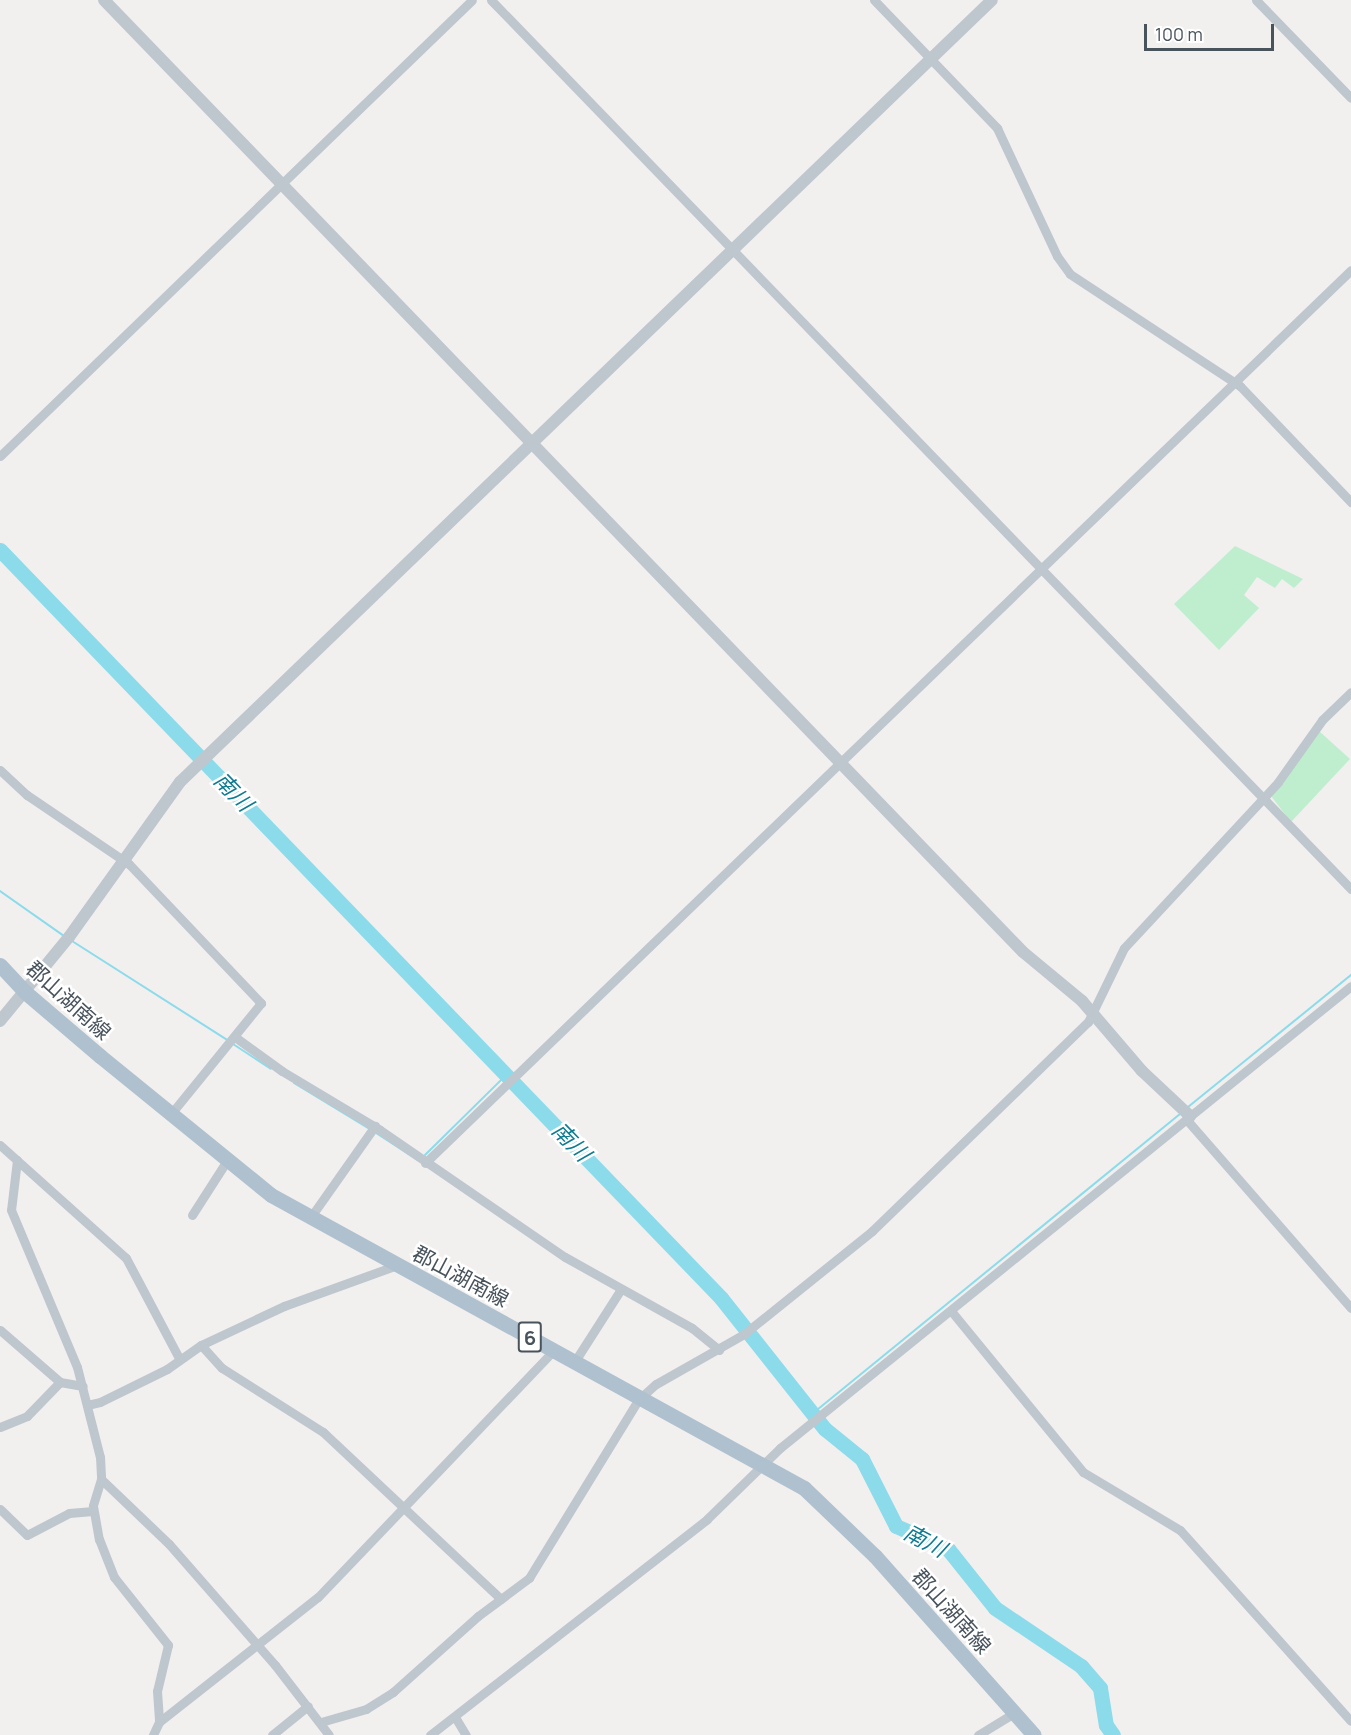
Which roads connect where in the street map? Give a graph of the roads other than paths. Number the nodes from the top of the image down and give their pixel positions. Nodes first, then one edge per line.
1 (104, 0) edge
2 (472, 0) edge
3 (490, 0) edge
4 (874, 0) edge
5 (992, 0) edge
6 (1256, 0) edge
7 (931, 59) junction
8 (1351, 98) edge
9 (281, 183) junction
10 (733, 250) junction
11 (1351, 270) edge
12 (1234, 382) junction
13 (532, 444) junction
14 (0, 456) edge
15 (1351, 502) edge
16 (1041, 568) junction
17 (1351, 693) edge
18 (839, 762) junction
19 (0, 770) edge
20 (1263, 798) junction
21 (123, 860) junction
22 (1351, 890) edge
23 (0, 965) edge
24 (1351, 986) edge
25 (25, 992) junction
26 (1092, 1014) junction
27 (0, 1021) edge
28 (235, 1037) junction
29 (170, 1115) junction
30 (1188, 1118) junction
31 (375, 1126) junction
32 (0, 1145) edge
33 (17, 1160) junction
34 (226, 1162) junction
35 (425, 1164) junction
36 (192, 1215) dead end
37 (310, 1218) junction
38 (397, 1265) junction
39 (621, 1289) junction
40 (1351, 1308) edge
41 (952, 1312) junction
42 (0, 1330) edge
43 (201, 1345) junction
44 (554, 1350) junction
45 (719, 1350) junction
46 (180, 1360) junction
47 (575, 1361) junction
48 (60, 1382) junction
49 (83, 1386) junction
50 (642, 1397) junction
51 (87, 1405) junction
52 (0, 1427) edge
53 (766, 1465) junction
54 (101, 1479) junction
55 (0, 1509) edge
56 (405, 1510) junction
57 (93, 1511) junction
58 (501, 1599) junction
59 (257, 1645) junction
60 (308, 1706) junction
61 (1014, 1713) junction
62 (455, 1717) junction
63 (1351, 1721) edge
64 (159, 1722) junction
65 (321, 1722) junction
66 (153, 1735) edge
67 (272, 1735) edge
68 (330, 1735) edge
69 (430, 1735) edge
70 (466, 1735) edge
71 (978, 1735) edge
72 (1034, 1735) edge

1 - 9 street
2 - 9 street
3 - 10 street
4 - 7 street
5 - 7 street
6 - 8 street
7 - 10 street
7 - 12 street
9 - 13 street
9 - 14 street
10 - 13 street
10 - 16 street
11 - 12 street
12 - 15 street
12 - 16 street
13 - 18 street
13 - 21 street
16 - 18 street
16 - 20 street
17 - 20 street
18 - 26 street
18 - 35 street
19 - 21 street
20 - 22 street
20 - 26 street
21 - 25 street
21 - 28 street
23 - 25 main road, 郡山湖南線 / 6
24 - 30 street
25 - 27 street
25 - 29 main road, 郡山湖南線 / 6
26 - 30 street
26 - 45 street
28 - 29 street
28 - 31 street
29 - 34 main road, 郡山湖南線 / 6
30 - 40 street
30 - 41 street
31 - 35 street
31 - 37 street
32 - 33 street
33 - 46 street
33 - 49 street
34 - 36 street
34 - 37 main road, 郡山湖南線 / 6
35 - 39 street
37 - 38 main road, 郡山湖南線 / 6
38 - 43 street
38 - 44 main road, 郡山湖南線 / 6
39 - 45 street
39 - 47 street
41 - 53 street
41 - 63 street
42 - 48 street
43 - 46 street
43 - 56 street
44 - 47 main road, 郡山湖南線 / 6
44 - 56 street
45 - 50 street
46 - 51 street
47 - 50 main road, 郡山湖南線 / 6
48 - 49 street
48 - 52 street
49 - 51 street
50 - 53 main road, 郡山湖南線 / 6
50 - 58 street
51 - 54 street
53 - 61 main road, 郡山湖南線 / 6
53 - 62 street
54 - 57 street
54 - 59 street
55 - 57 street
56 - 58 street
56 - 59 street
57 - 64 street
58 - 65 street
59 - 60 street
59 - 64 street
60 - 65 street
60 - 67 street
61 - 71 street
61 - 72 main road, 郡山湖南線 / 6
62 - 69 street
62 - 70 street
64 - 66 street
65 - 68 street

